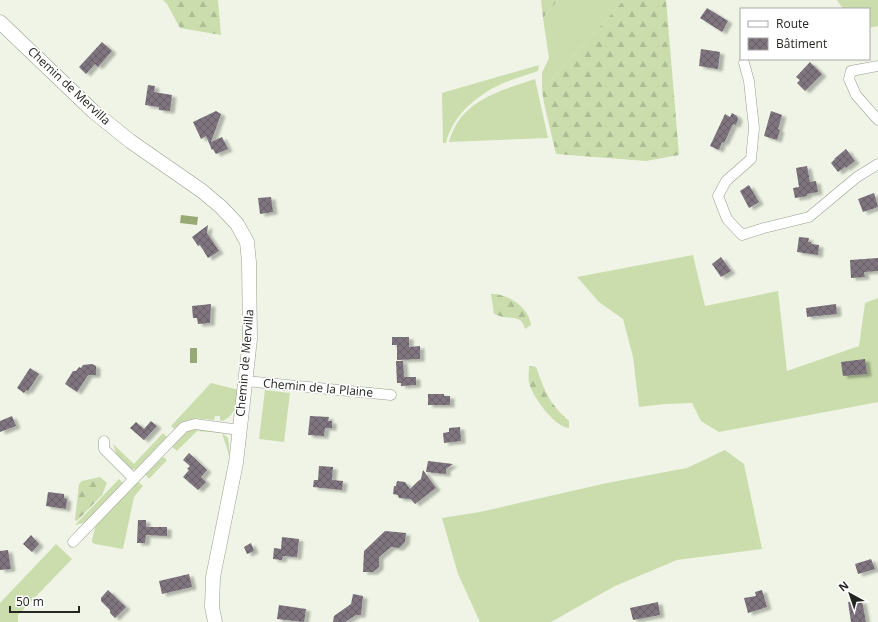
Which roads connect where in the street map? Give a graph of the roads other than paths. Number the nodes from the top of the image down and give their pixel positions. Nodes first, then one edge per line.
1 (0, 22) edge
2 (744, 63) dead end
3 (878, 66) edge
4 (878, 120) edge
5 (878, 164) edge
6 (245, 381) junction
7 (391, 395) dead end
8 (240, 430) junction
9 (104, 441) dead end
10 (134, 479) junction
11 (73, 542) dead end
12 (214, 622) edge

1 - 6 street, Chemin de Mervilla
2 - 5 street
3 - 4 street
6 - 7 street, Chemin de la Plaine
6 - 8 street, Chemin de Mervilla
8 - 10 street
8 - 12 street, Chemin de Mervilla
9 - 10 street
10 - 11 street

